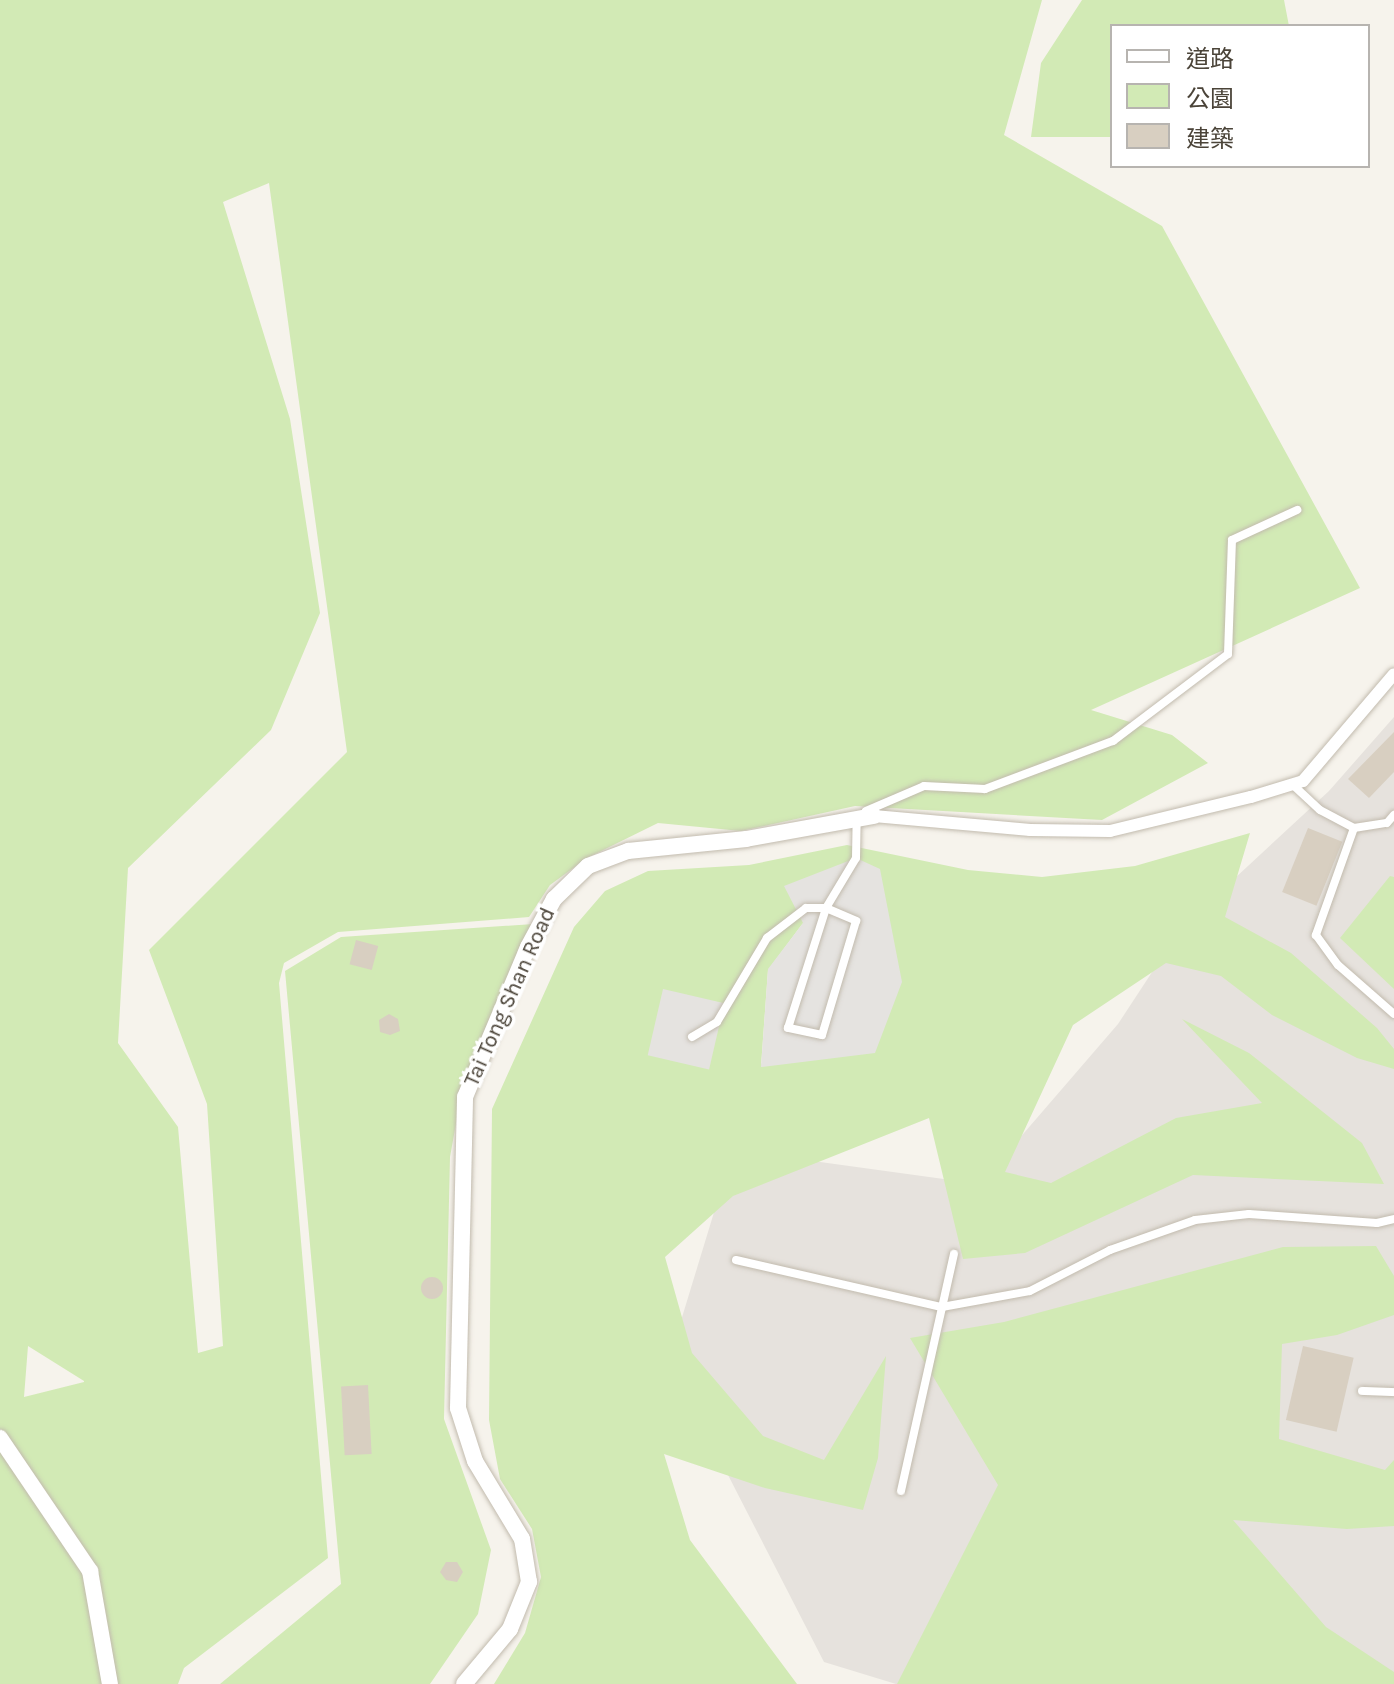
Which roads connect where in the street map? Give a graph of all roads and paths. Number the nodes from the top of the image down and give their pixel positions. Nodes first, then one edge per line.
1 (1297, 510) dead end
2 (1394, 674) edge
3 (1292, 784) junction
4 (1394, 815) edge
5 (866, 816) junction
6 (1354, 828) junction
7 (826, 908) junction
8 (1394, 1014) edge
9 (692, 1037) dead end
10 (1394, 1219) edge
11 (954, 1254) dead end
12 (736, 1260) dead end
13 (942, 1307) junction
14 (1362, 1391) dead end
15 (1394, 1392) edge
16 (0, 1438) edge
17 (901, 1491) dead end
18 (110, 1684) edge
19 (464, 1684) edge

1 - 5 lane
2 - 3 street, Tai Tong Shan Road
3 - 5 street, Tai Tong Shan Road
3 - 6 lane
4 - 6 lane
5 - 7 lane
5 - 19 street, Tai Tong Shan Road
6 - 8 lane
7 - 7 lane
7 - 9 lane
10 - 13 lane
11 - 13 lane
12 - 13 lane
13 - 17 lane
14 - 15 lane
16 - 18 street

